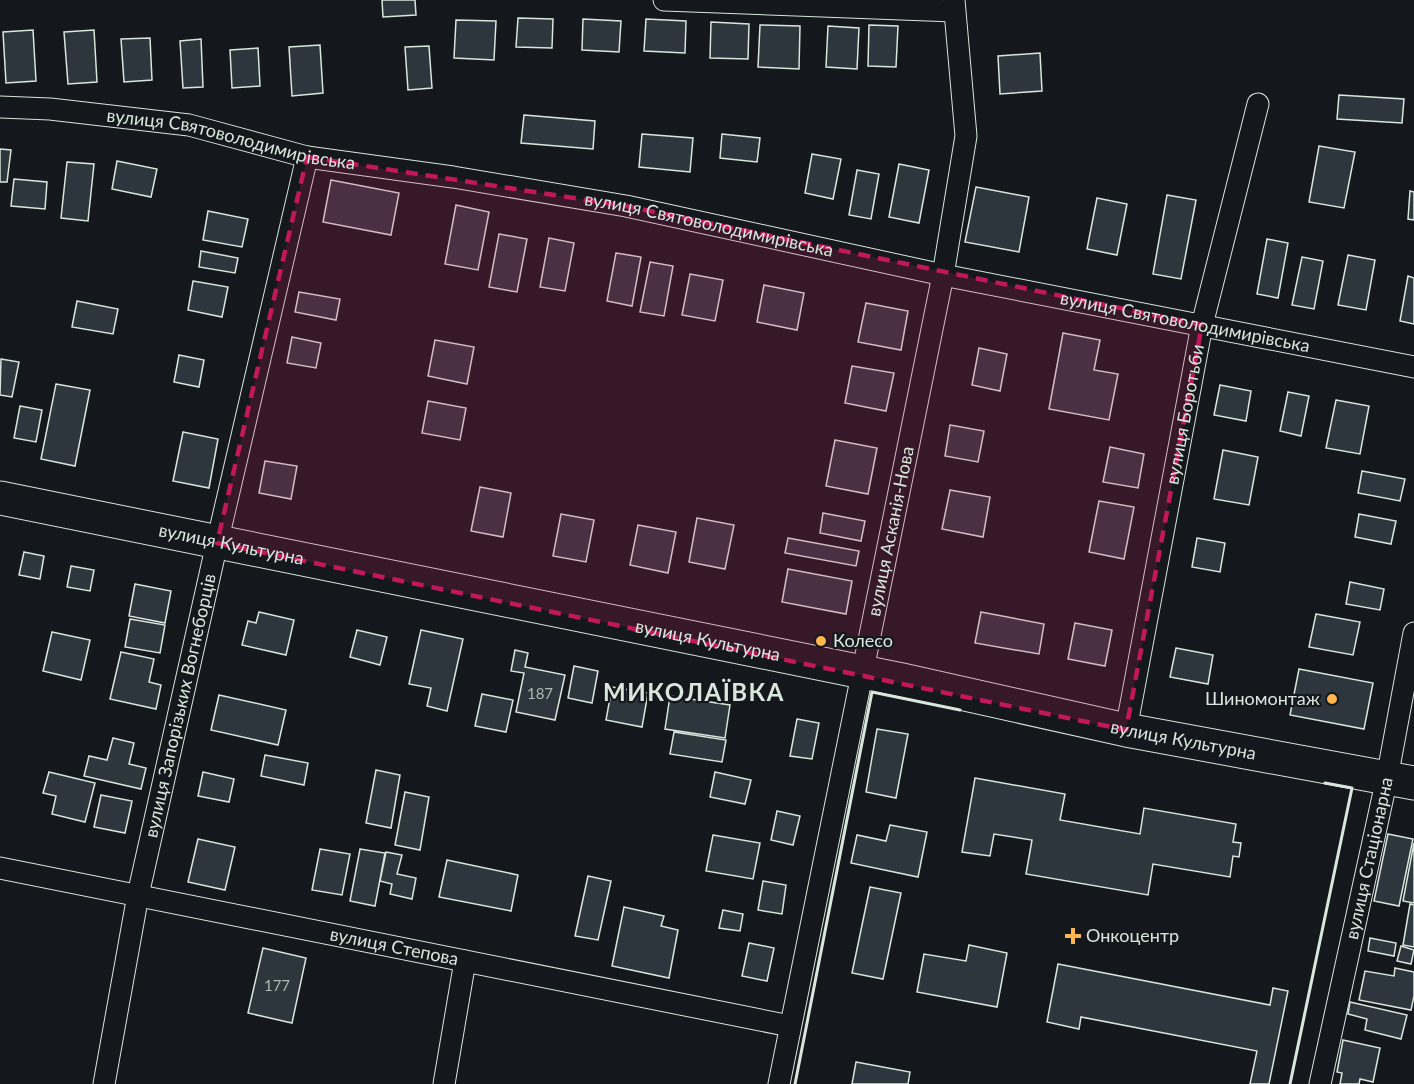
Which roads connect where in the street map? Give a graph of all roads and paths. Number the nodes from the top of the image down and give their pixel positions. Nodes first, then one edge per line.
1 (664, 0) edge
2 (954, 6) edge
3 (1258, 104) dead end
4 (0, 107) edge
5 (307, 157) junction
6 (944, 275) junction
7 (1202, 325) junction
8 (1414, 367) edge
9 (0, 498) edge
10 (217, 543) junction
11 (1414, 633) edge
12 (863, 673) junction
13 (1126, 730) junction
14 (1401, 780) edge
15 (0, 868) edge
16 (138, 895) junction
17 (465, 962) junction
18 (790, 1026) junction
19 (104, 1084) edge
20 (444, 1084) edge
21 (779, 1084) edge
22 (1320, 1084) edge

1 - 2 street, вулиця Асканія-Нова
2 - 6 street, вулиця Асканія-Нова
3 - 7 street, вулиця Боротьби
4 - 5 street, вулиця Святоволодимирівська
5 - 6 street, вулиця Святоволодимирівська
5 - 10 street, вулиця Запорізьких Вогнеборців
6 - 7 street, вулиця Святоволодимирівська
6 - 12 street, вулиця Асканія-Нова
7 - 8 street, вулиця Святоволодимирівська
7 - 13 street, вулиця Боротьби
9 - 10 main road, вулиця Культурна
10 - 12 main road, вулиця Культурна
10 - 16 street, вулиця Запорізьких Вогнеборців
11 - 14 street, вулиця Стаціонарна
12 - 13 main road, вулиця Культурна
12 - 18 street, вулиця Асканія-Нова
13 - 14 main road, вулиця Культурна
14 - 22 street, вулиця Стаціонарна
15 - 16 street, вулиця Степова
16 - 17 street, вулиця Степова
16 - 19 street, вулиця Запорізьких Вогнеборців
17 - 18 street, вулиця Степова
17 - 20 street
18 - 21 street, вулиця Асканія-Нова

